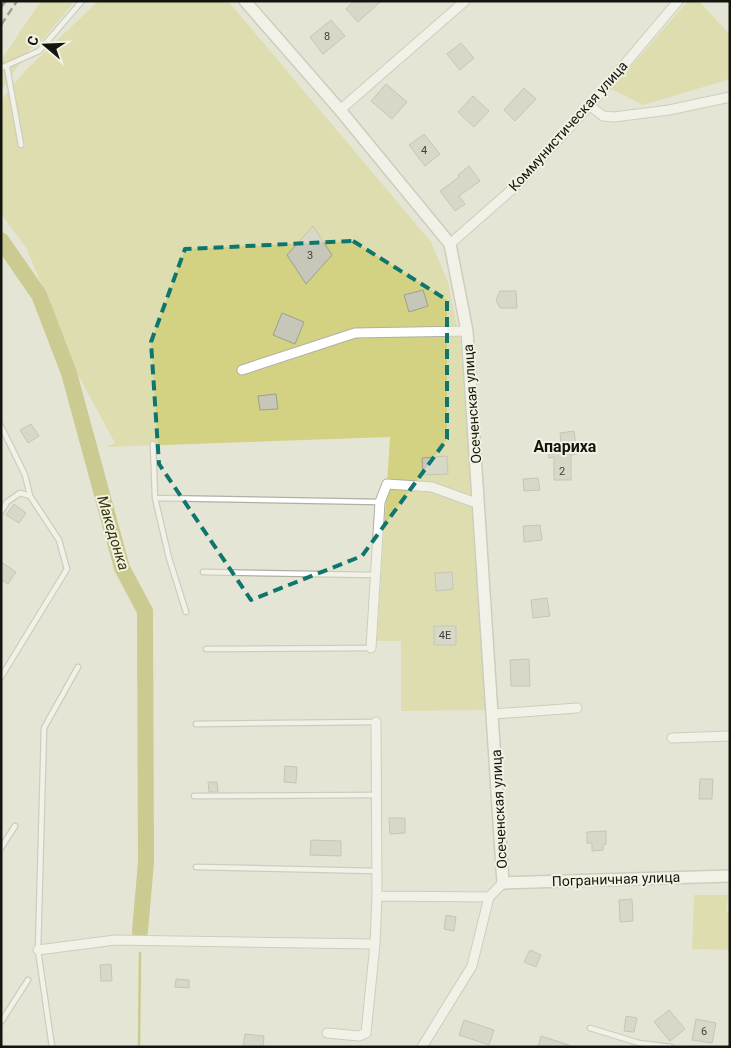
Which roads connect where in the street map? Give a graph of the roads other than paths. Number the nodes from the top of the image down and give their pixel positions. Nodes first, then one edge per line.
1 (82, 1) edge
2 (245, 1) edge
3 (465, 1) edge
4 (678, 1) edge
5 (7, 67) junction
6 (1, 68) edge
7 (730, 96) edge
8 (589, 105) junction
9 (340, 110) junction
10 (21, 145) dead end
11 (450, 244) junction
12 (467, 331) junction
13 (242, 370) dead end
14 (1, 426) edge
15 (153, 444) dead end
16 (30, 496) junction
17 (156, 498) junction
18 (380, 502) junction
19 (479, 504) junction
20 (1, 512) edge
21 (203, 572) dead end
22 (375, 575) junction
23 (186, 612) dead end
24 (371, 648) joint
25 (206, 650) dead end
26 (78, 667) dead end
27 (1, 677) edge
28 (577, 708) dead end
29 (493, 714) junction
30 (376, 722) joint
31 (196, 724) dead end
32 (730, 736) edge
33 (672, 738) dead end
34 (376, 795) junction
35 (194, 796) dead end
36 (15, 826) dead end
37 (1, 848) edge
38 (196, 868) dead end
39 (377, 871) junction
40 (730, 876) edge
41 (503, 884) junction
42 (377, 896) junction
43 (489, 897) junction
44 (375, 944) junction
45 (38, 950) junction
46 (28, 980) dead end
47 (1, 1022) edge
48 (590, 1028) dead end
49 (327, 1033) dead end
50 (52, 1047) edge
51 (422, 1047) edge
52 (672, 1047) edge

1 - 5 lane
2 - 9 street, Осеченская улица
3 - 9 street
4 - 8 street, Коммунистическая улица
5 - 6 lane
5 - 10 lane
7 - 8 street
8 - 11 street, Коммунистическая улица
9 - 11 street, Осеченская улица
11 - 12 street, Осеченская улица
12 - 13 street
12 - 19 street, Осеченская улица
14 - 16 lane
15 - 17 lane
16 - 20 lane
16 - 27 lane
17 - 18 lane
17 - 23 lane
18 - 19 street
18 - 22 street
19 - 29 street, Осеченская улица
21 - 22 lane
22 - 24 street
24 - 25 lane
26 - 45 lane
28 - 29 street
29 - 41 street, Осеченская улица
30 - 31 lane
30 - 34 street
32 - 33 street
34 - 35 lane
34 - 39 street
36 - 37 lane
38 - 39 lane
39 - 42 street
40 - 41 street, Пограничная улица
41 - 43 street
42 - 43 street
42 - 44 street
43 - 51 street
44 - 45 street
44 - 49 street
45 - 50 lane
46 - 47 lane
48 - 52 lane

